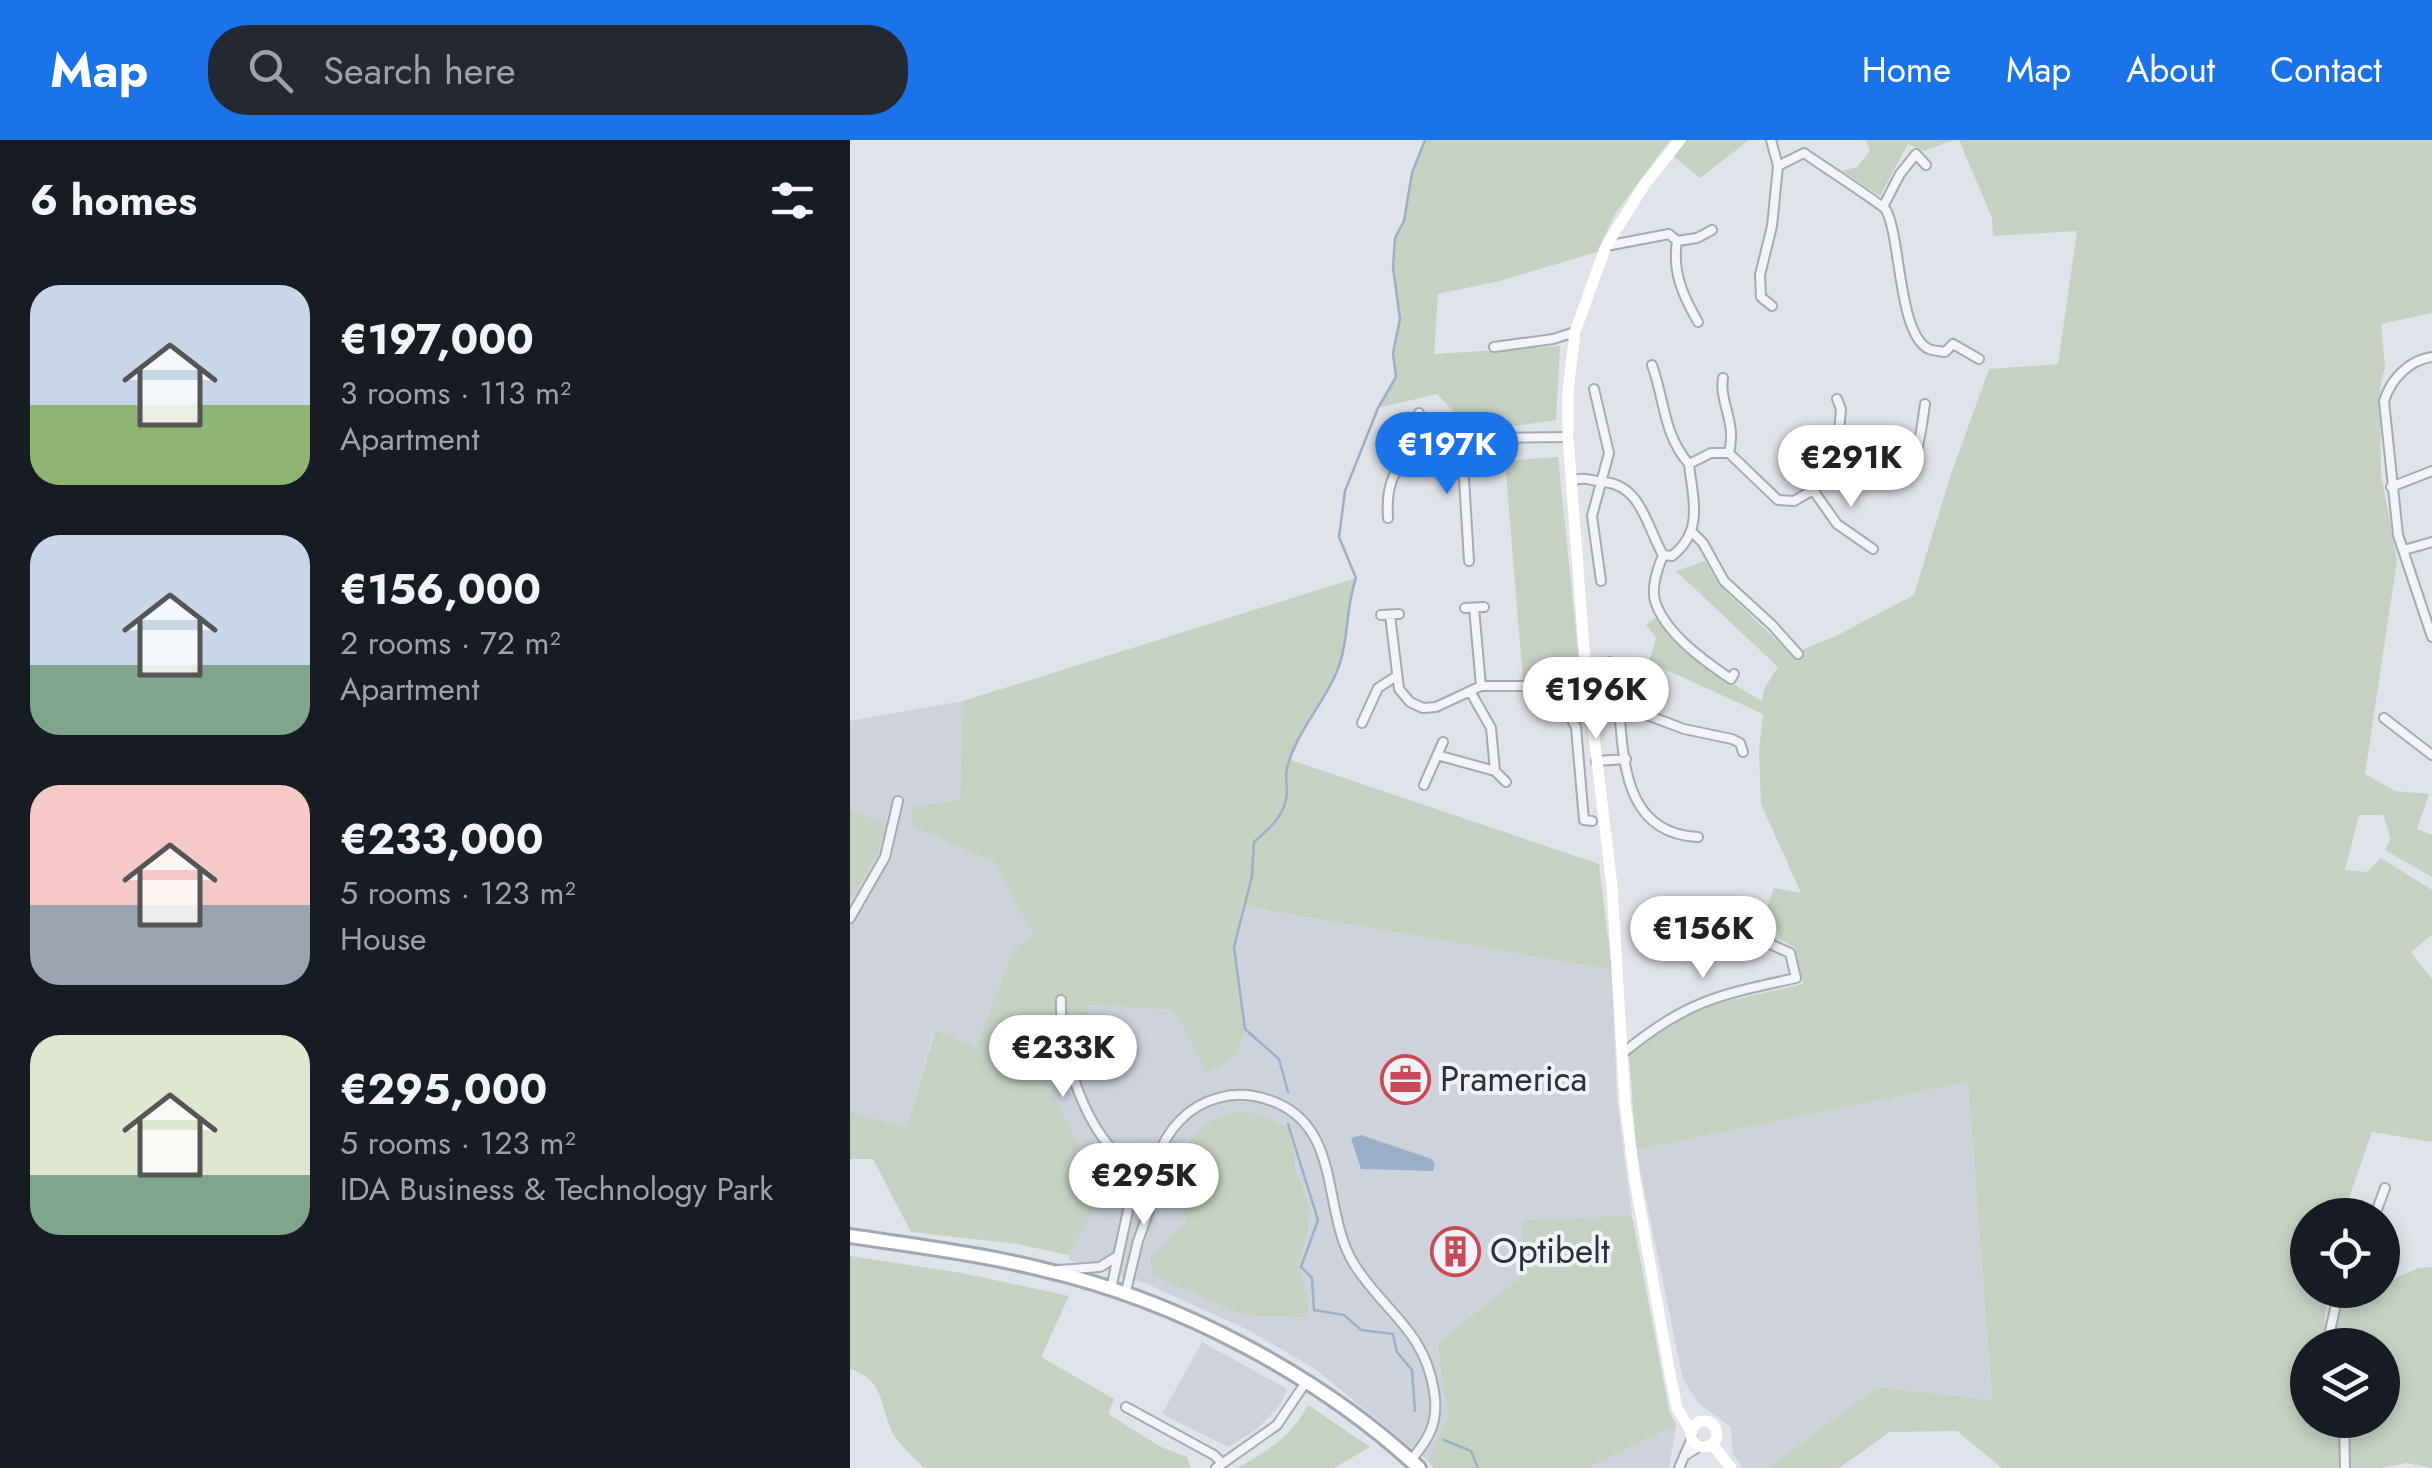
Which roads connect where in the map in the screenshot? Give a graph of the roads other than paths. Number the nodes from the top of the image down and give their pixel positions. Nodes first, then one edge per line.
1 (1680, 140) edge
2 (1770, 140) edge
3 (1926, 165) dead end
4 (1778, 166) junction
5 (1884, 205) junction
6 (1712, 230) dead end
7 (1677, 242) junction
8 (1606, 246) junction
9 (1772, 306) dead end
10 (1698, 322) dead end
11 (1575, 332) junction
12 (1494, 347) dead end
13 (2432, 357) edge
14 (1978, 358) dead end
15 (1652, 365) dead end
16 (1723, 378) dead end
17 (1594, 389) dead end
18 (1837, 399) dead end
19 (1925, 404) dead end
20 (1420, 412) dead end
21 (1461, 430) junction
22 (1427, 432) junction
23 (1568, 438) junction
24 (1729, 452) junction
25 (1690, 464) junction
26 (1836, 467) junction
27 (2432, 471) edge
28 (1572, 481) junction
29 (1600, 482) junction
30 (2391, 487) junction
31 (1813, 490) junction
32 (1388, 518) dead end
33 (1694, 533) junction
34 (2432, 542) edge
35 (1873, 549) dead end
36 (2404, 550) junction
37 (1664, 555) junction
38 (1469, 562) dead end
39 (1600, 581) dead end
40 (1484, 607) dead end
41 (1390, 615) dead end
42 (2432, 637) edge
43 (1798, 654) dead end
44 (1608, 662) dead end
45 (1734, 674) dead end
46 (1395, 677) junction
47 (1588, 683) junction
48 (1481, 686) junction
49 (1557, 686) junction
50 (1470, 692) junction
51 (1624, 712) junction
52 (2384, 718) dead end
53 (1362, 723) dead end
54 (1443, 742) dead end
55 (1743, 752) dead end
56 (1437, 755) junction
57 (2432, 755) edge
58 (1626, 759) junction
59 (1596, 762) junction
60 (1494, 771) junction
61 (1506, 782) dead end
62 (1424, 784) dead end
63 (898, 801) dead end
64 (1638, 804) junction
65 (1628, 810) dead end
66 (1592, 821) dead end
67 (1698, 837) dead end
68 (850, 918) edge
69 (1765, 928) dead end
70 (1061, 1000) dead end
71 (1623, 1053) junction
72 (1156, 1161) junction
73 (1132, 1166) junction
74 (2385, 1188) dead end
75 (1132, 1192) junction
76 (1154, 1198) junction
77 (2381, 1198) edge
78 (850, 1236) edge
79 (1116, 1258) junction
80 (1051, 1271) junction
81 (1111, 1290) junction
82 (1126, 1295) junction
83 (1306, 1382) junction
84 (1674, 1390) junction
85 (1126, 1407) dead end
86 (1702, 1421) junction
87 (2344, 1438) edge
88 (1699, 1440) junction
89 (1415, 1464) edge
90 (1219, 1466) edge
91 (1679, 1468) edge
92 (1731, 1468) edge
93 (2345, 1468) edge

1 - 8 street
2 - 4 street
3 - 5 street
4 - 5 street
4 - 9 street
5 - 14 street
6 - 7 street
7 - 8 street
7 - 10 street
8 - 11 street
11 - 12 street
11 - 23 street
13 - 30 street
15 - 25 street
16 - 24 street
17 - 29 street
18 - 26 street
19 - 26 street
20 - 22 street
21 - 22 street
21 - 23 street
21 - 38 street
22 - 32 street
23 - 28 street
24 - 25 street
24 - 31 street
25 - 33 street
26 - 31 street
27 - 30 street
28 - 29 street
28 - 47 street
29 - 37 street
29 - 39 street
30 - 36 street
31 - 35 street
33 - 37 street
33 - 43 street
34 - 36 street
36 - 42 street
37 - 45 street
40 - 48 street
41 - 46 street
44 - 51 street
46 - 50 street
46 - 53 street
47 - 49 street
47 - 59 street
48 - 49 street
48 - 50 street
49 - 66 street
50 - 60 street
51 - 55 street
51 - 58 street
52 - 57 street
54 - 56 street
56 - 60 street
56 - 62 street
58 - 59 street
58 - 64 street
59 - 71 street
60 - 61 street
63 - 68 street
64 - 65 street
64 - 67 street
69 - 71 street
70 - 73 street
71 - 84 street
72 - 73 street
72 - 76 street
72 - 89 street
73 - 75 street
74 - 77 street
75 - 76 street
75 - 79 street
76 - 82 street
78 - 80 main road
79 - 80 street
79 - 81 street
80 - 81 main road
81 - 82 main road
82 - 83 main road
83 - 89 main road
83 - 90 street
84 - 86 street
84 - 88 street
85 - 90 street
86 - 88 street
86 - 88 street
87 - 93 street
88 - 91 street
88 - 92 street

